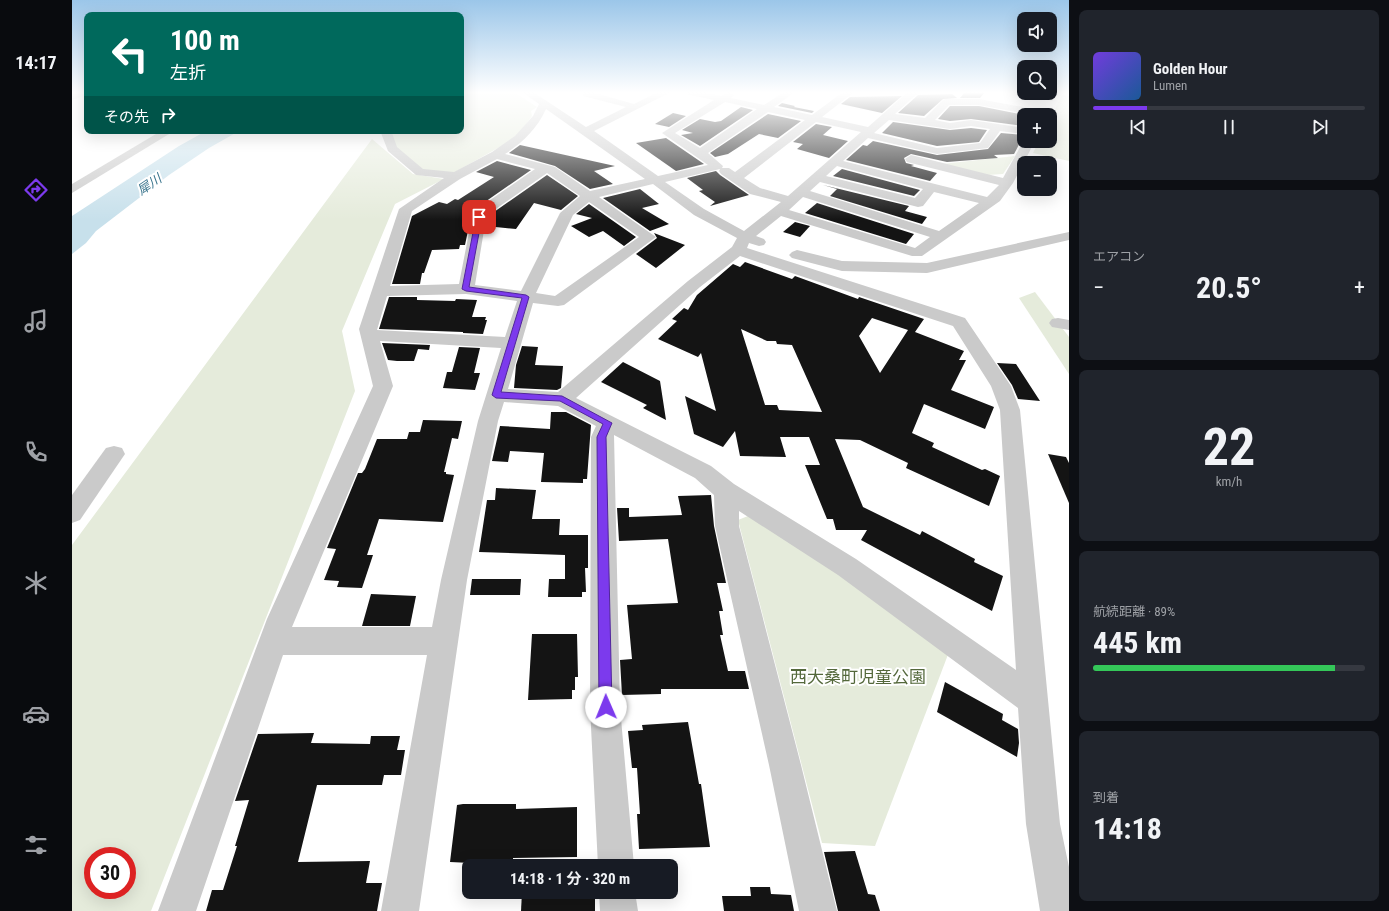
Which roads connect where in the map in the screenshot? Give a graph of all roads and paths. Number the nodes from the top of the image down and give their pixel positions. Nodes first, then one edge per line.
1 (163, 135) edge
2 (386, 135) edge
3 (525, 135) edge
4 (591, 135) edge
5 (668, 135) edge
6 (727, 135) edge
7 (793, 135) edge
8 (865, 135) edge
9 (877, 135) edge
10 (992, 135) edge
11 (854, 144) junction
12 (868, 147) dead end
13 (1025, 148) edge
14 (700, 153) junction
15 (494, 155) junction
16 (897, 155) dead end
17 (834, 162) junction
18 (717, 166) junction
19 (545, 168) junction
20 (456, 176) junction
21 (817, 177) junction
22 (736, 178) junction
23 (654, 180) junction
24 (1007, 183) junction
25 (931, 187) junction
26 (72, 189) edge
27 (590, 195) junction
28 (795, 197) junction
29 (990, 202) junction
30 (779, 212) junction
31 (942, 236) junction
32 (1069, 236) edge
33 (741, 243) junction
34 (466, 289) junction
35 (381, 291) junction
36 (526, 297) junction
37 (370, 335) junction
38 (511, 343) junction
39 (496, 395) junction
40 (562, 399) junction
41 (608, 423) junction
42 (114, 454) dead end
43 (726, 491) junction
44 (72, 513) edge
45 (273, 641) junction
46 (444, 641) junction
47 (1033, 700) junction
48 (616, 859) edge
49 (617, 899) edge
50 (177, 911) edge
51 (400, 911) edge
52 (618, 911) edge
53 (818, 911) edge
54 (1059, 911) edge

1 - 26 street
2 - 20 street
3 - 15 street
4 - 23 street
5 - 14 street
6 - 14 street
7 - 22 street
8 - 11 street
9 - 10 street
11 - 12 street
11 - 17 street
13 - 24 street
14 - 18 street
15 - 19 street
15 - 20 street
16 - 24 street
17 - 21 street
17 - 25 street
18 - 22 street
18 - 23 street
19 - 27 street
19 - 34 street
20 - 35 street
21 - 25 street
21 - 28 street
22 - 28 street
23 - 27 street
23 - 33 street
24 - 29 street
25 - 29 street
27 - 36 street
27 - 36 street
28 - 30 street
28 - 31 street
29 - 31 street
30 - 31 street
30 - 33 street
32 - 33 street
33 - 40 street
33 - 47 street
34 - 35 street
34 - 36 street
35 - 37 street
36 - 38 street
37 - 38 street
37 - 45 street
38 - 39 street
39 - 40 street
39 - 46 street
40 - 41 street
41 - 43 street
41 - 48 street
42 - 44 street
43 - 47 street
43 - 53 street
45 - 46 street
45 - 50 street
46 - 51 street
47 - 54 street
49 - 52 street

